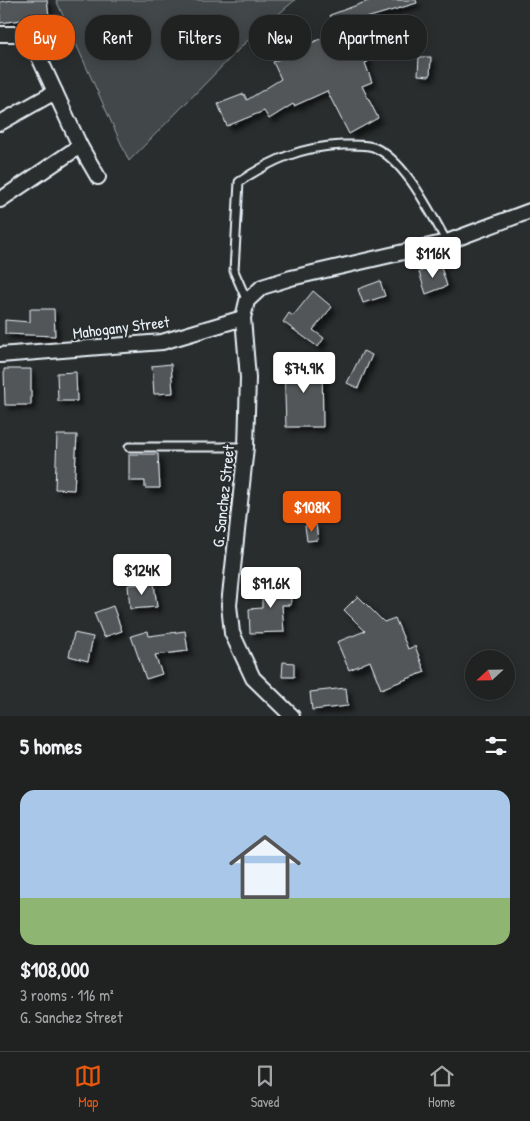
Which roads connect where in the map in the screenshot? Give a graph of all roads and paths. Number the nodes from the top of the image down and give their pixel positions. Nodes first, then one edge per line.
1 (0, 34) edge
2 (55, 92) junction
3 (0, 123) edge
4 (80, 146) junction
5 (98, 177) dead end
6 (0, 200) edge
7 (530, 211) edge
8 (447, 242) junction
9 (247, 301) junction
10 (243, 318) junction
11 (0, 355) edge
12 (129, 447) dead end
13 (246, 448) junction
14 (292, 716) edge

1 - 2 street
2 - 3 street
2 - 4 street
4 - 5 street
4 - 6 street
7 - 8 street
8 - 9 street
8 - 9 lane
9 - 10 street, G. Sanchez Street
10 - 11 street, Mahogany Street
10 - 13 street, G. Sanchez Street
12 - 13 lane
13 - 14 street, G. Sanchez Street

